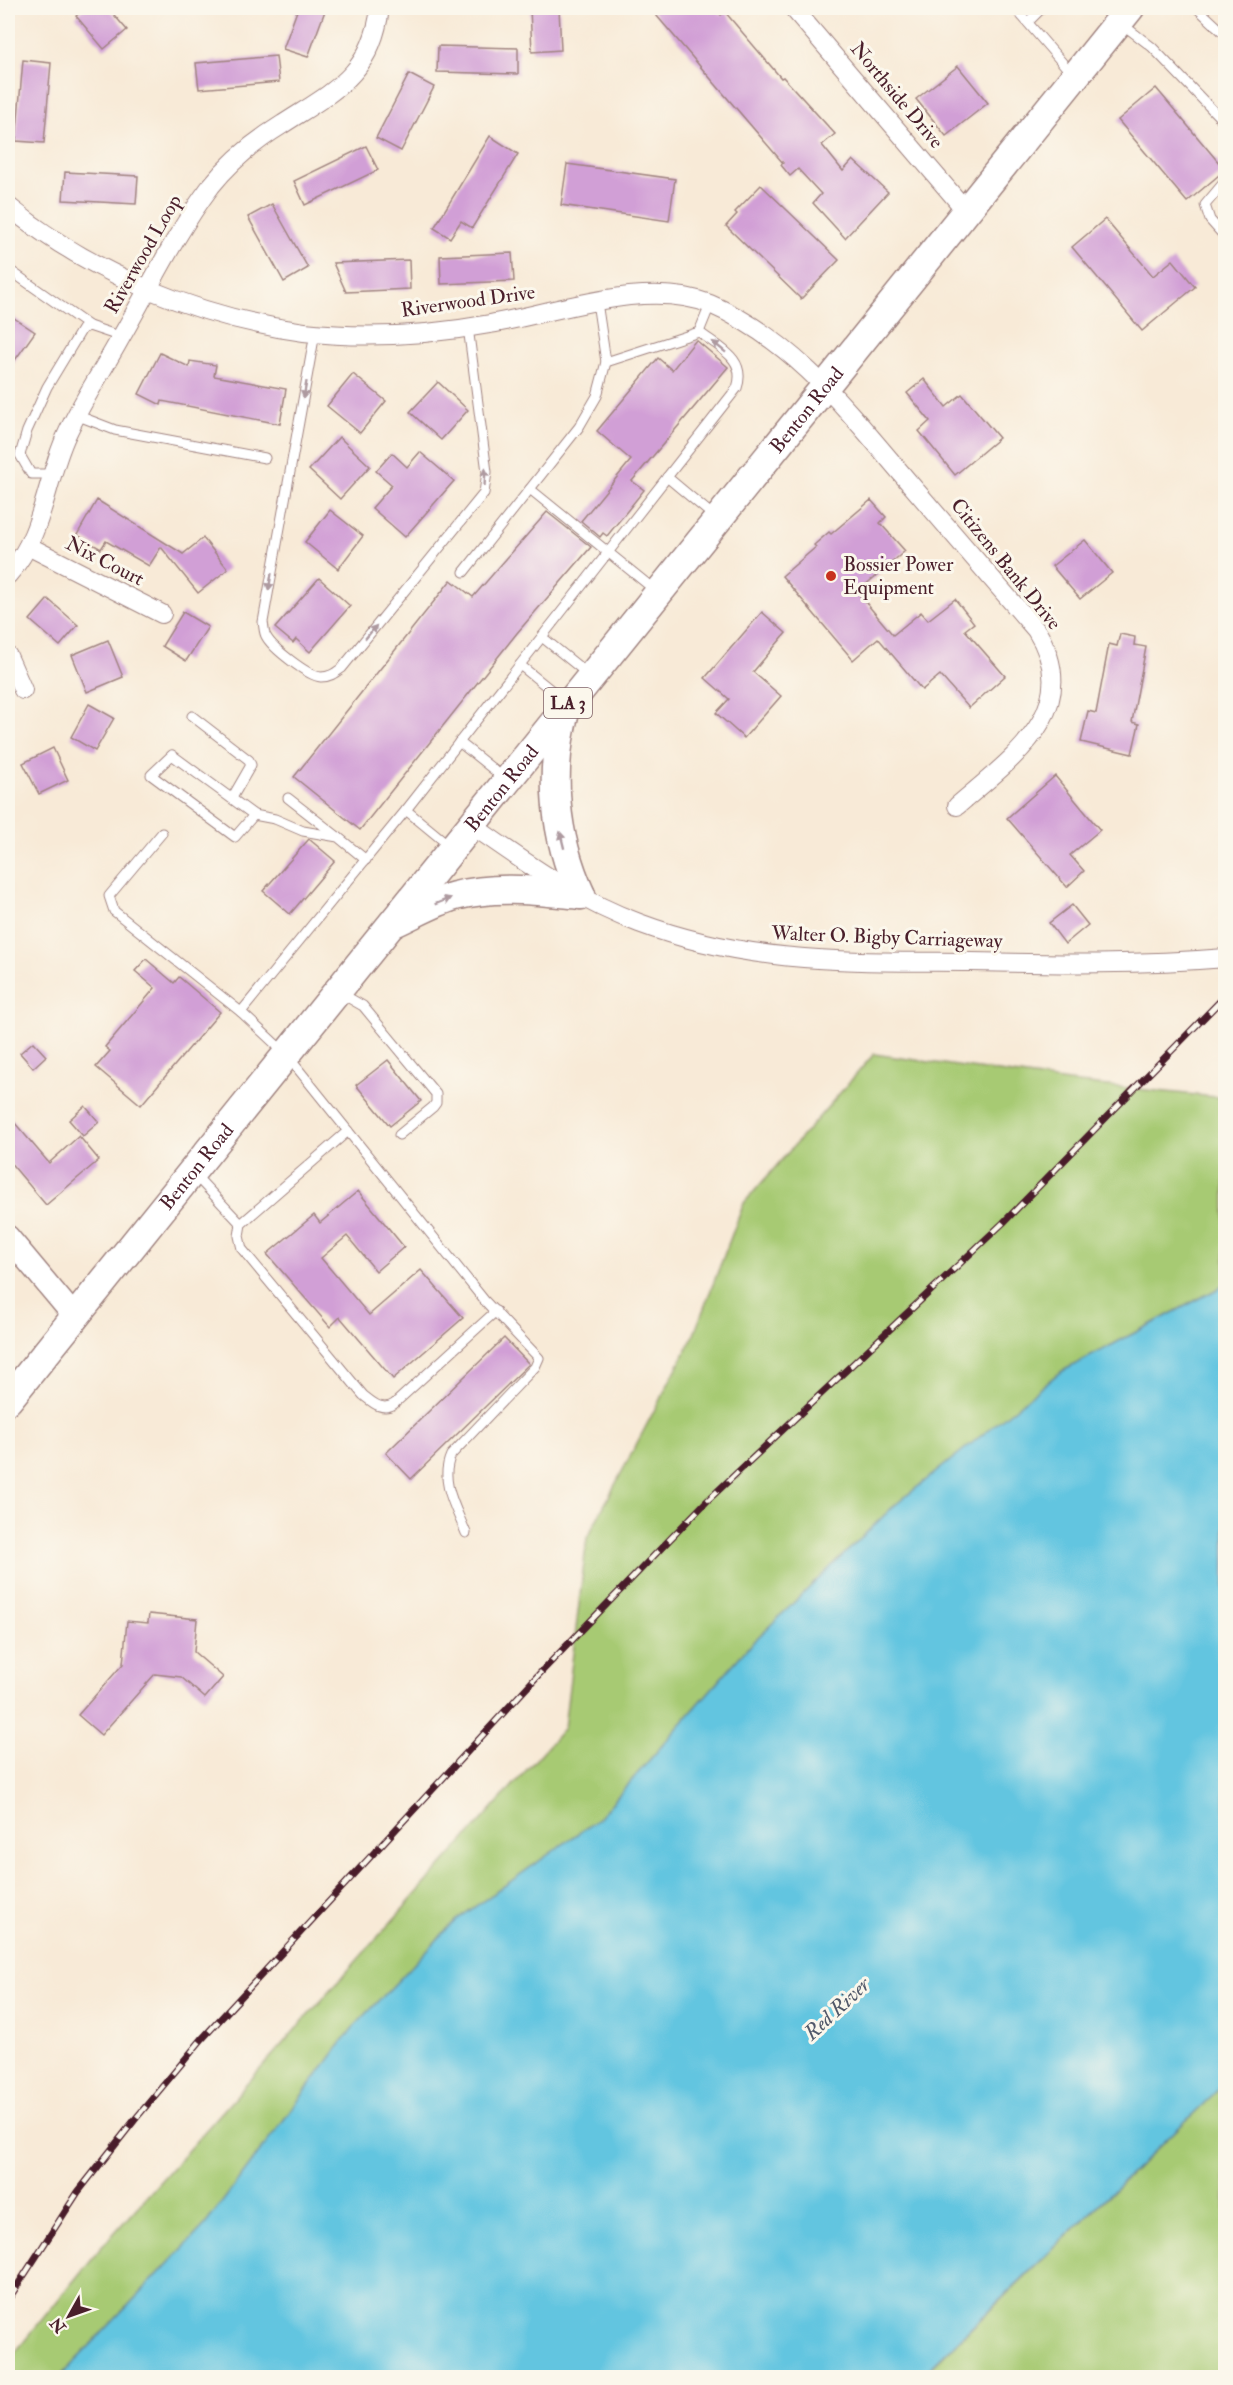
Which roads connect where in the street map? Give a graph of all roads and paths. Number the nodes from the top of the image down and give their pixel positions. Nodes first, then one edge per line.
1 (380, 8) edge
2 (793, 8) edge
3 (1015, 8) edge
4 (1042, 8) edge
5 (1197, 8) edge
6 (1125, 15) edge
7 (1028, 22) junction
8 (1226, 35) edge
9 (1074, 77) junction
10 (1226, 124) edge
11 (1226, 180) edge
12 (8, 206) edge
13 (967, 212) junction
14 (1226, 238) edge
15 (8, 270) edge
16 (148, 288) junction
17 (597, 302) junction
18 (710, 305) junction
19 (89, 326) junction
20 (468, 327) junction
21 (699, 332) junction
22 (315, 333) junction
23 (122, 337) junction
24 (606, 362) junction
25 (826, 385) junction
26 (76, 415) junction
27 (265, 458) dead end
28 (51, 474) junction
29 (667, 477) junction
30 (530, 489) junction
31 (717, 519) junction
32 (28, 546) junction
33 (608, 552) junction
34 (464, 572) dead end
35 (8, 575) edge
36 (658, 592) junction
37 (162, 614) dead end
38 (542, 637) junction
39 (8, 656) edge
40 (520, 665) junction
41 (590, 676) junction
42 (23, 690) dead end
43 (567, 703) junction
44 (192, 716) dead end
45 (459, 742) junction
46 (506, 779) junction
47 (232, 798) junction
48 (288, 798) dead end
49 (957, 806) dead end
50 (406, 810) junction
51 (254, 815) junction
52 (470, 824) junction
53 (162, 833) dead end
54 (338, 837) junction
55 (452, 847) junction
56 (366, 860) junction
57 (581, 896) junction
58 (390, 925) junction
59 (1226, 958) edge
60 (337, 991) junction
61 (241, 1012) junction
62 (286, 1054) junction
63 (348, 1131) junction
64 (399, 1135) dead end
65 (191, 1171) junction
66 (241, 1224) junction
67 (8, 1237) edge
68 (496, 1311) junction
69 (74, 1316) junction
70 (8, 1400) edge
71 (466, 1533) dead end

1 - 16 street, Riverwood Loop
2 - 13 street, Northside Drive
3 - 7 lane
4 - 7 lane
5 - 8 lane
6 - 9 main road, Benton Road / LA 3
6 - 10 lane
7 - 9 lane
9 - 13 main road, Benton Road / LA 3
11 - 14 lane
12 - 16 street, Riverwood Drive
13 - 25 main road, Benton Road / LA 3
15 - 19 lane
16 - 22 street, Riverwood Drive
16 - 23 street, Riverwood Loop
17 - 18 street, Riverwood Drive
17 - 20 street, Riverwood Drive
17 - 24 lane
18 - 21 lane
18 - 25 street, Riverwood Drive
19 - 23 lane
19 - 28 lane
20 - 22 street, Riverwood Drive
22 -> 20 lane
21 - 24 lane
29 -> 21 lane
23 - 26 street, Riverwood Loop
24 - 30 lane
25 - 31 main road, Benton Road / LA 3
25 - 49 street, Citizens Bank Drive
26 - 27 lane
26 - 28 street, Riverwood Loop
28 - 32 street, Riverwood Loop
29 - 31 lane
29 - 33 lane
30 - 33 lane
30 - 34 lane
31 - 36 main road, Benton Road / LA 3
32 - 35 street, Riverwood Loop
32 - 37 street, Nix Court
33 - 36 lane
33 - 38 lane
36 - 41 main road, Benton Road / LA 3
38 - 40 lane
38 - 41 lane
39 - 42 street
40 - 43 lane
40 - 45 lane
41 - 43 main road, Benton Road / LA 3
43 - 46 main road, Benton Road / LA 3
57 -> 43 main road
44 - 47 lane
45 - 46 lane
45 - 50 lane
46 - 52 main road, Benton Road / LA 3
47 - 51 lane
47 - 51 lane
48 - 54 lane
50 - 55 lane
50 - 56 lane
51 - 54 lane
52 - 55 main road, Benton Road / LA 3
52 - 57 street, Walter O. Bigby Carriageway
53 - 61 lane
54 - 56 lane
55 - 58 main road, Benton Road / LA 3
56 - 61 lane
58 -> 57 main road
57 - 59 street, Walter O. Bigby Carriageway
58 - 60 main road, Benton Road / LA 3
60 - 62 main road, Benton Road / LA 3
60 - 64 lane
61 - 62 lane
62 - 63 lane
62 - 65 main road, Benton Road / LA 3
63 - 66 lane
63 - 68 lane
65 - 66 lane
65 - 69 main road, Benton Road / LA 3
66 - 68 lane
67 - 69 street
68 - 71 lane
69 - 70 main road, Benton Road / LA 3

